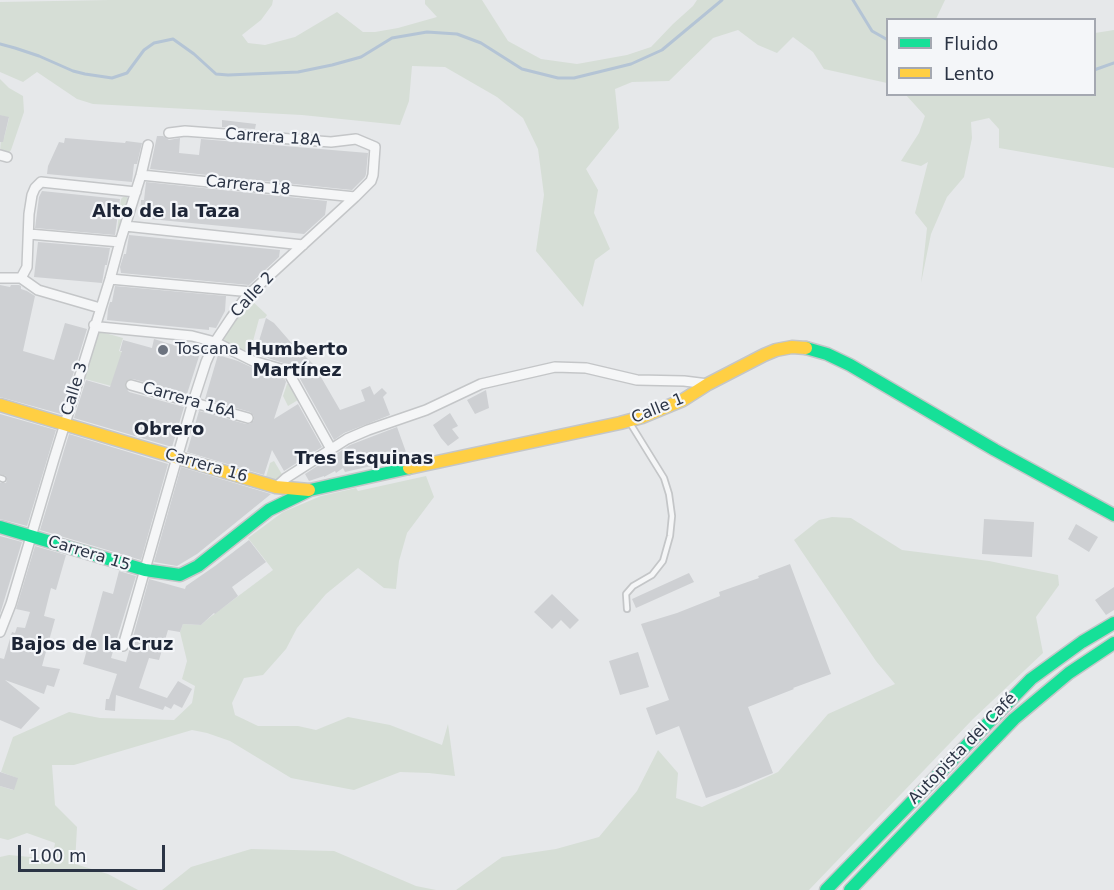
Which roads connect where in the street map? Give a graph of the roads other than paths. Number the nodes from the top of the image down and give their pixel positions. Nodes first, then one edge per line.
1 (169, 133) dead end
2 (148, 145) dead end
3 (375, 147) joint
4 (141, 175) junction
5 (136, 192) junction
6 (355, 197) junction
7 (125, 226) junction
8 (29, 234) junction
9 (120, 242) junction
10 (303, 244) junction
11 (0, 278) edge
12 (21, 278) junction
13 (110, 279) junction
14 (252, 292) junction
15 (100, 308) junction
16 (94, 325) junction
17 (215, 342) junction
18 (708, 384) junction
19 (132, 385) dead end
20 (193, 402) junction
21 (0, 405) edge
22 (248, 418) dead end
23 (629, 420) junction
24 (64, 425) junction
25 (331, 449) junction
26 (177, 457) junction
27 (276, 486) junction
28 (310, 490) junction
29 (1114, 515) edge
30 (0, 527) edge
31 (30, 536) junction
32 (145, 570) junction
33 (180, 575) joint
34 (627, 609) dead end
35 (1114, 623) edge
36 (0, 632) edge
37 (1114, 643) edge
38 (123, 646) dead end
39 (826, 890) edge
40 (850, 890) edge

1 - 3 street, Carrera 18A
2 - 4 street, Calle 3
3 - 6 street, Calle 2
4 - 5 street, Calle 3
4 - 6 street, Carrera 18
5 - 7 street, Calle 3
5 - 8 street
6 - 10 street, Calle 2
7 - 9 street, Calle 3
7 - 10 street
8 - 9 street
8 - 12 street
9 - 13 street, Calle 3
10 - 14 street, Calle 2
11 - 12 street
12 - 15 street
13 - 14 street
13 - 15 street, Calle 3
14 - 17 street, Calle 2
15 - 16 street, Calle 3
16 - 17 street
16 - 24 street, Calle 3
17 - 20 street, Calle 2
17 - 25 street
18 - 23 main road, Calle 1
18 - 25 street
18 - 29 main road, Calle 1
19 - 20 street, Carrera 16A
20 - 22 street, Carrera 16A
20 - 26 street, Calle 2
21 - 24 main road, Carrera 16
23 - 28 main road, Calle 1
23 - 34 lane
24 - 26 main road, Carrera 16
24 - 31 street, Calle 3
25 - 27 street
26 - 27 main road, Carrera 16
26 - 32 street, Calle 2
27 - 28 main road, Carrera 16
28 - 33 main road, Calle 1
30 - 31 main road, Carrera 15
31 - 32 main road, Carrera 15
31 - 36 street, Calle 3
32 - 33 main road, Carrera 15
32 - 38 street, Calle 2
35 - 39 main road, Autopista del Café
37 - 40 main road, Autopista del Café

